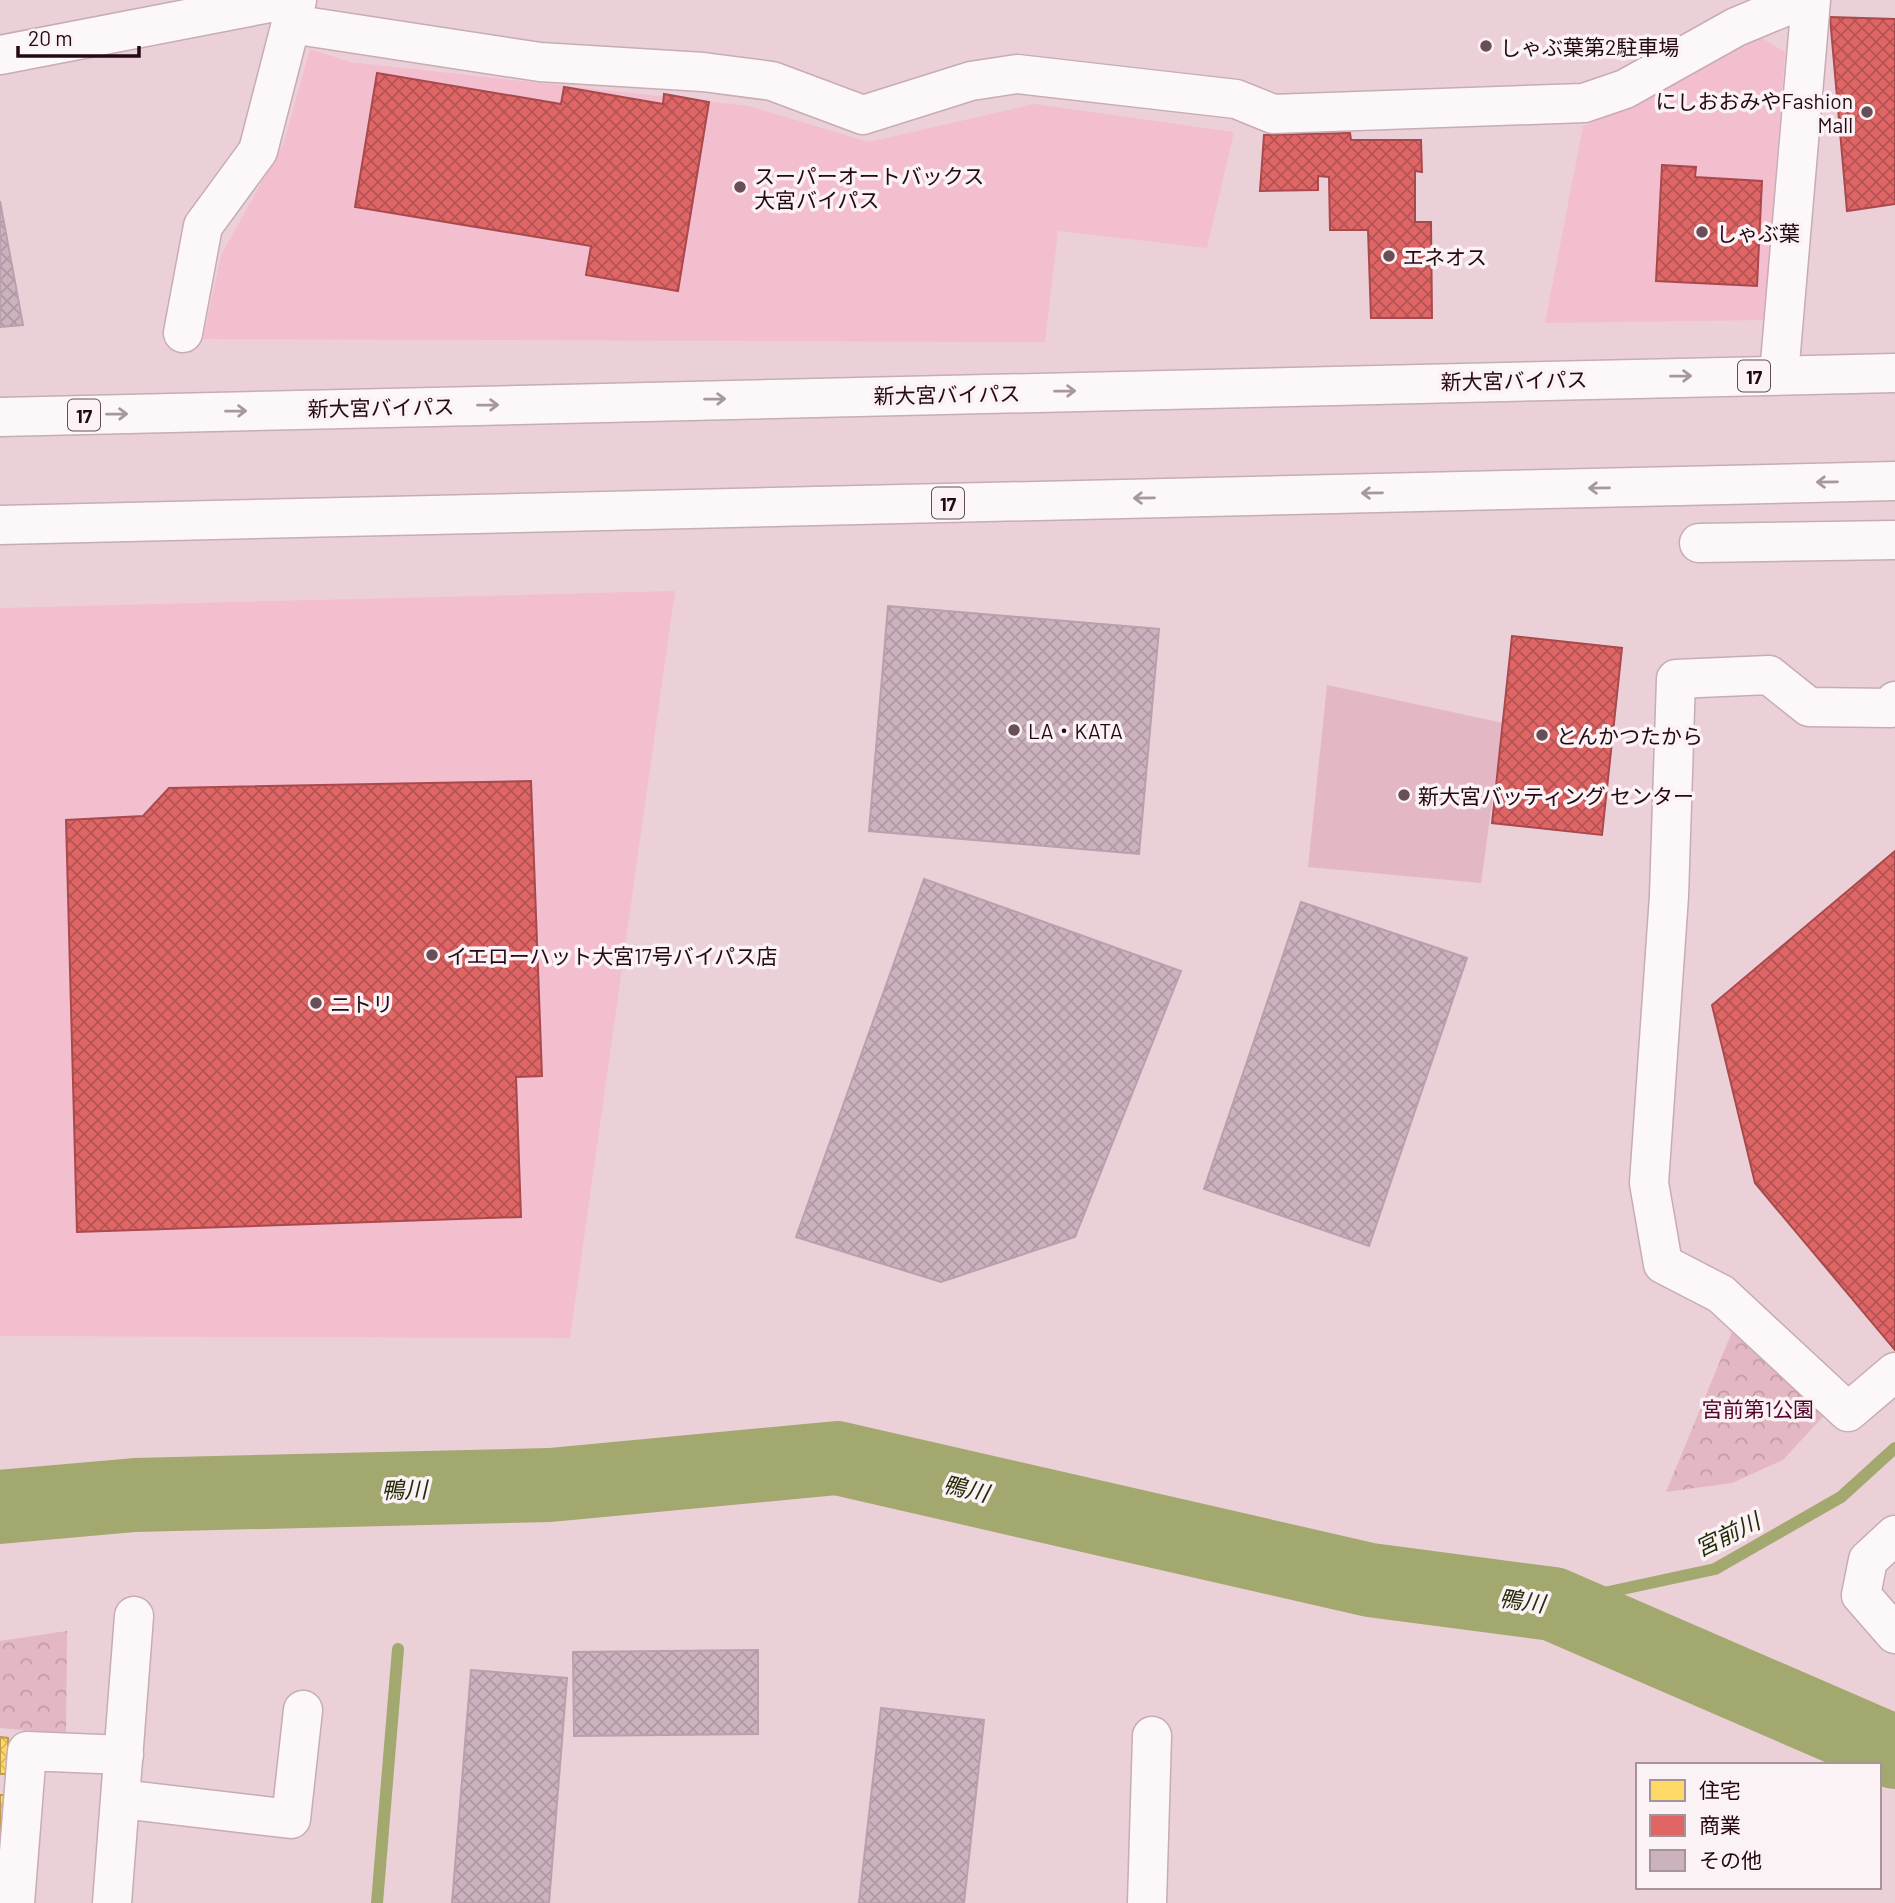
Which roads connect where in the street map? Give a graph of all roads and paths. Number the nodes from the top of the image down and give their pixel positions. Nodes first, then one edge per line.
1 (1801, 0) edge
2 (1811, 0) edge
3 (291, 8) edge
4 (0, 55) edge
5 (183, 333) dead end
6 (1895, 373) edge
7 (1779, 375) junction
8 (0, 417) edge
9 (1895, 481) edge
10 (0, 525) edge
11 (1895, 540) edge
12 (1699, 543) dead end
13 (1895, 701) edge
14 (1895, 1372) edge
15 (1895, 1535) edge
16 (134, 1616) dead end
17 (1895, 1634) edge
18 (303, 1710) dead end
19 (1152, 1736) dead end
20 (124, 1755) junction
21 (121, 1799) junction
22 (15, 1903) edge
23 (112, 1903) edge
24 (1147, 1903) edge

1 - 3 main road
2 - 7 main road
3 - 4 main road
3 - 5 main road
6 - 7 main road, 新大宮バイパス / 17
8 -> 7 main road, 新大宮バイパス / 17
9 -> 10 main road, 17
11 - 12 main road
13 - 14 main road
15 - 17 main road
16 - 20 main road
18 - 21 main road
19 - 24 main road
20 - 21 main road
20 - 22 main road
21 - 23 main road

